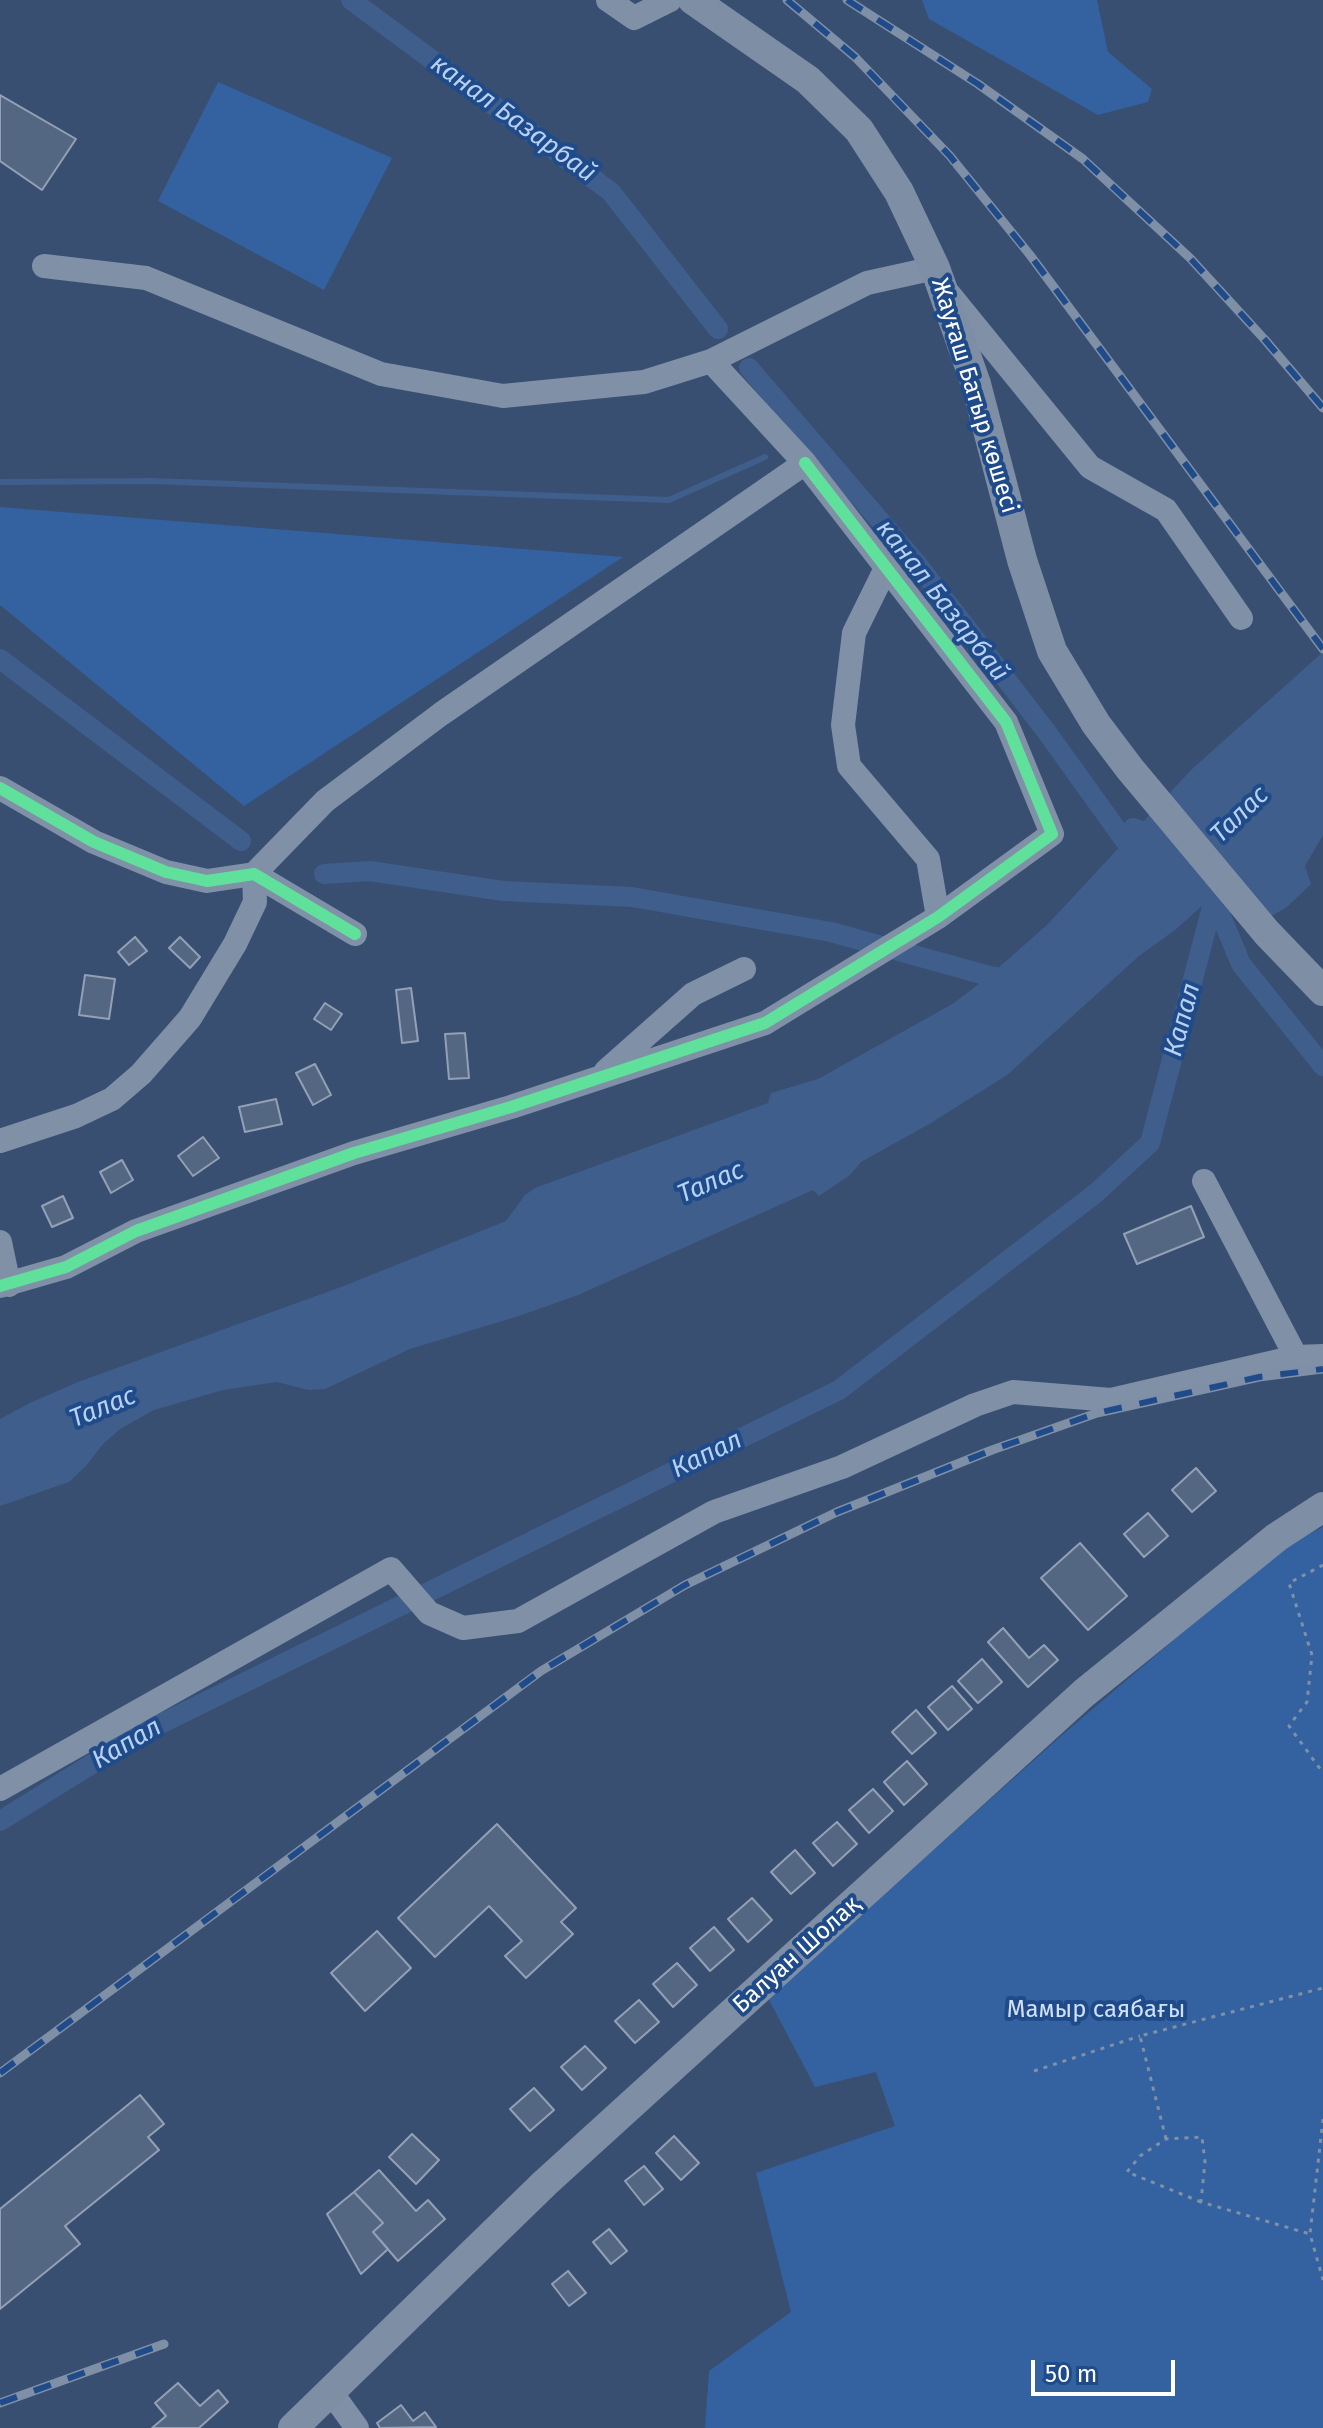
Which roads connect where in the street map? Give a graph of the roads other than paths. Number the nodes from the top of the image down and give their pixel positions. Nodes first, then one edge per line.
1 (608, 0) edge
2 (670, 0) edge
3 (693, 0) edge
4 (44, 266) dead end
5 (938, 276) junction
6 (711, 361) junction
7 (805, 463) junction
8 (886, 568) junction
9 (1241, 618) dead end
10 (0, 788) edge
11 (254, 874) junction
12 (938, 917) junction
13 (355, 934) dead end
14 (744, 969) dead end
15 (1323, 991) edge
16 (599, 1078) junction
17 (0, 1141) edge
18 (1204, 1181) dead end
19 (0, 1242) edge
20 (5, 1286) edge
21 (1323, 1356) edge
22 (1296, 1357) junction
23 (1323, 1507) edge
24 (0, 1789) edge
25 (331, 2392) junction
26 (293, 2428) edge
27 (357, 2428) edge

1 - 2 street
3 - 5 main road, Жауғаш Батыр көшесі
4 - 6 street
5 - 6 street
5 - 9 street
5 - 15 main road, Жауғаш Батыр көшесі
6 - 7 street
7 - 8 street
7 - 11 street
8 - 12 street
8 - 12 street
10 - 11 street
11 - 13 street
11 - 17 street
12 - 16 street
14 - 16 street
16 - 20 street
18 - 22 street
19 - 20 street
21 - 22 street
22 - 24 street
23 - 25 main road, Балуан Шолақ
25 - 26 main road, Балуан Шолақ
25 - 27 street

